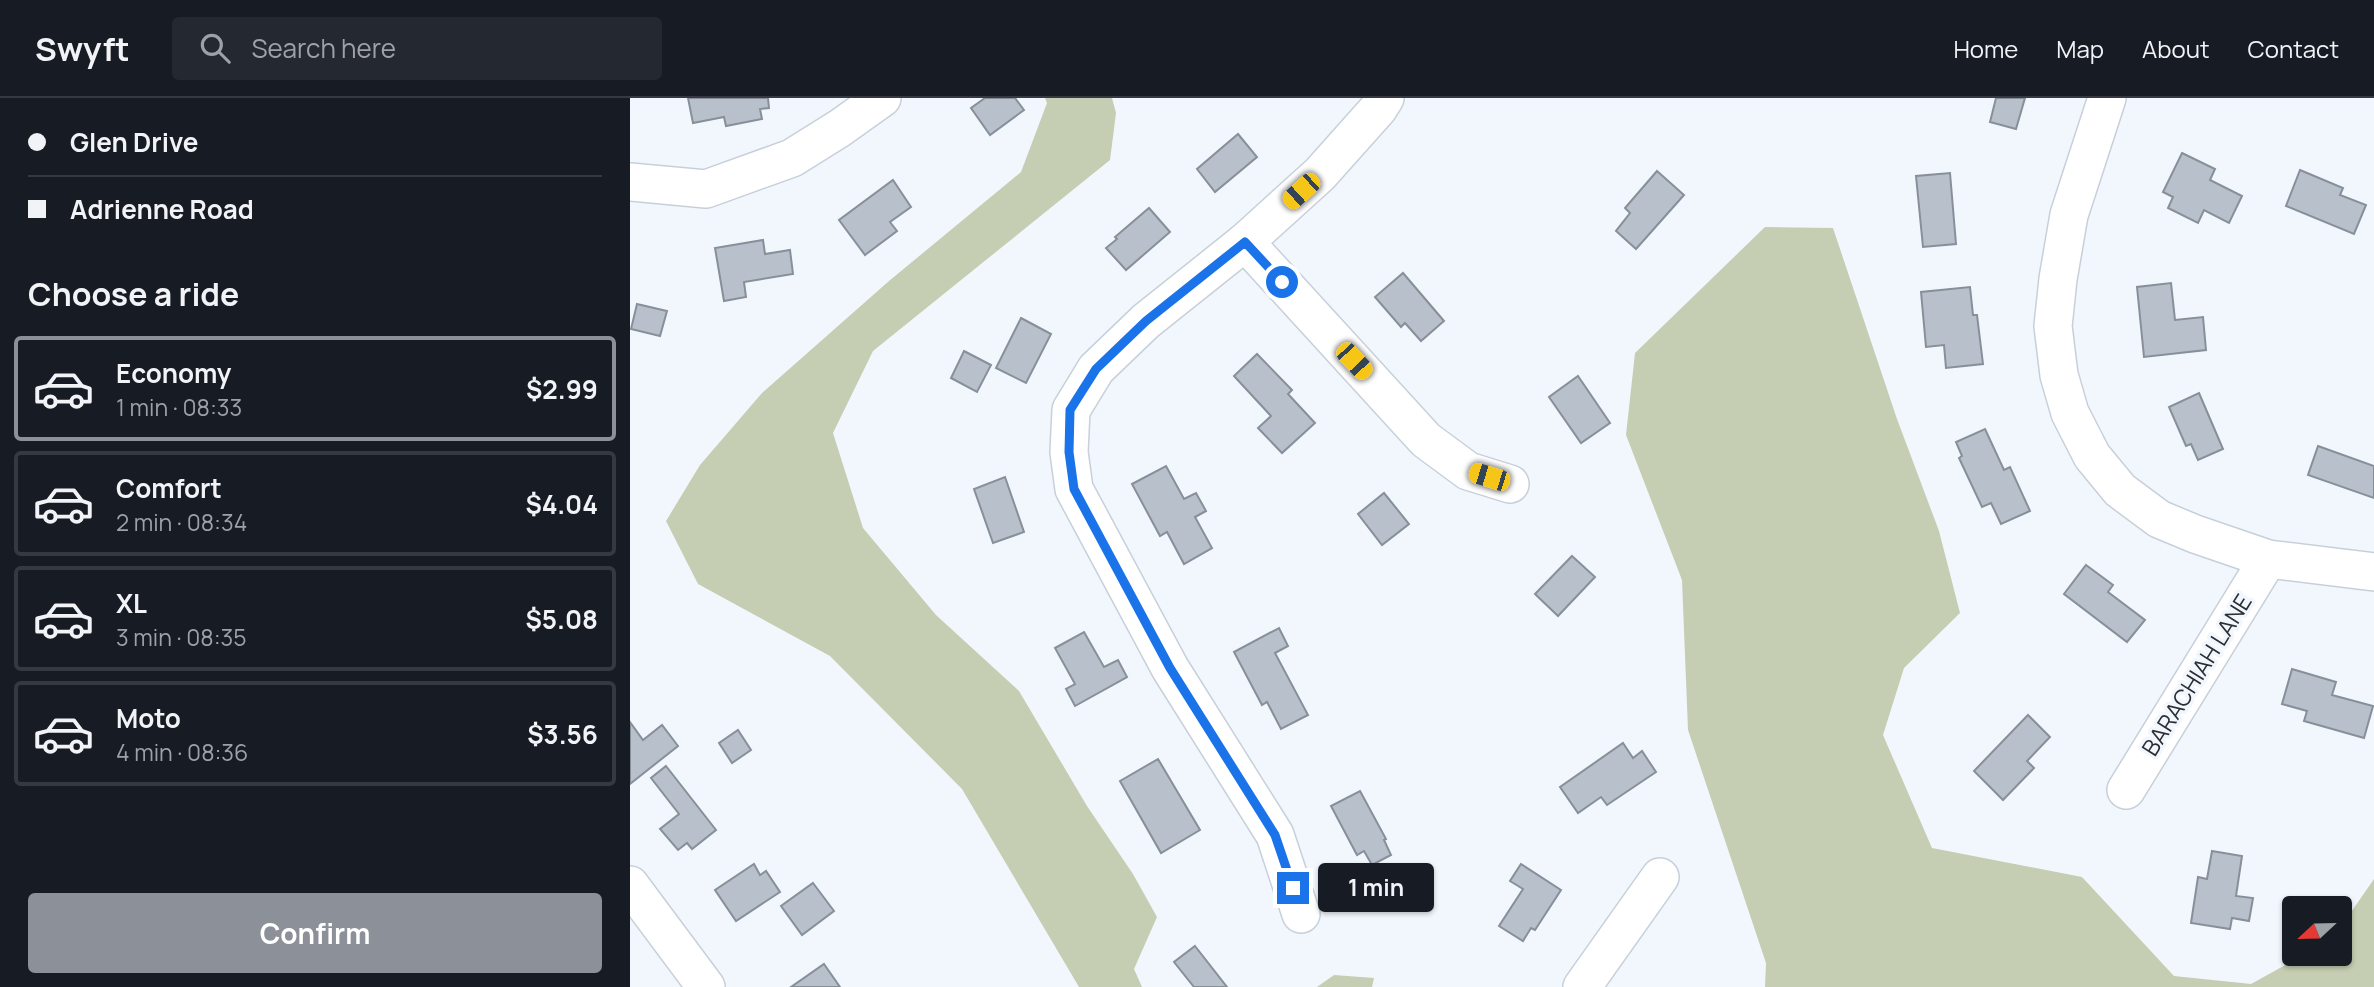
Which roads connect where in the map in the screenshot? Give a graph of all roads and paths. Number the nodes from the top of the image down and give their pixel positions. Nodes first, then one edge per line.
1 (882, 98) edge
2 (1385, 98) edge
3 (2107, 98) edge
4 (630, 182) edge
5 (1245, 242) junction
6 (1510, 484) dead end
7 (2268, 559) junction
8 (2374, 572) edge
9 (2126, 790) dead end
10 (1661, 877) dead end
11 (630, 885) edge
12 (1301, 914) dead end
13 (706, 987) edge
14 (1582, 987) edge

1 - 4 street
2 - 5 street
3 - 7 street
5 - 6 street
5 - 12 street
7 - 8 street
7 - 9 street, BARACHIAH LANE
10 - 14 street
11 - 13 street

